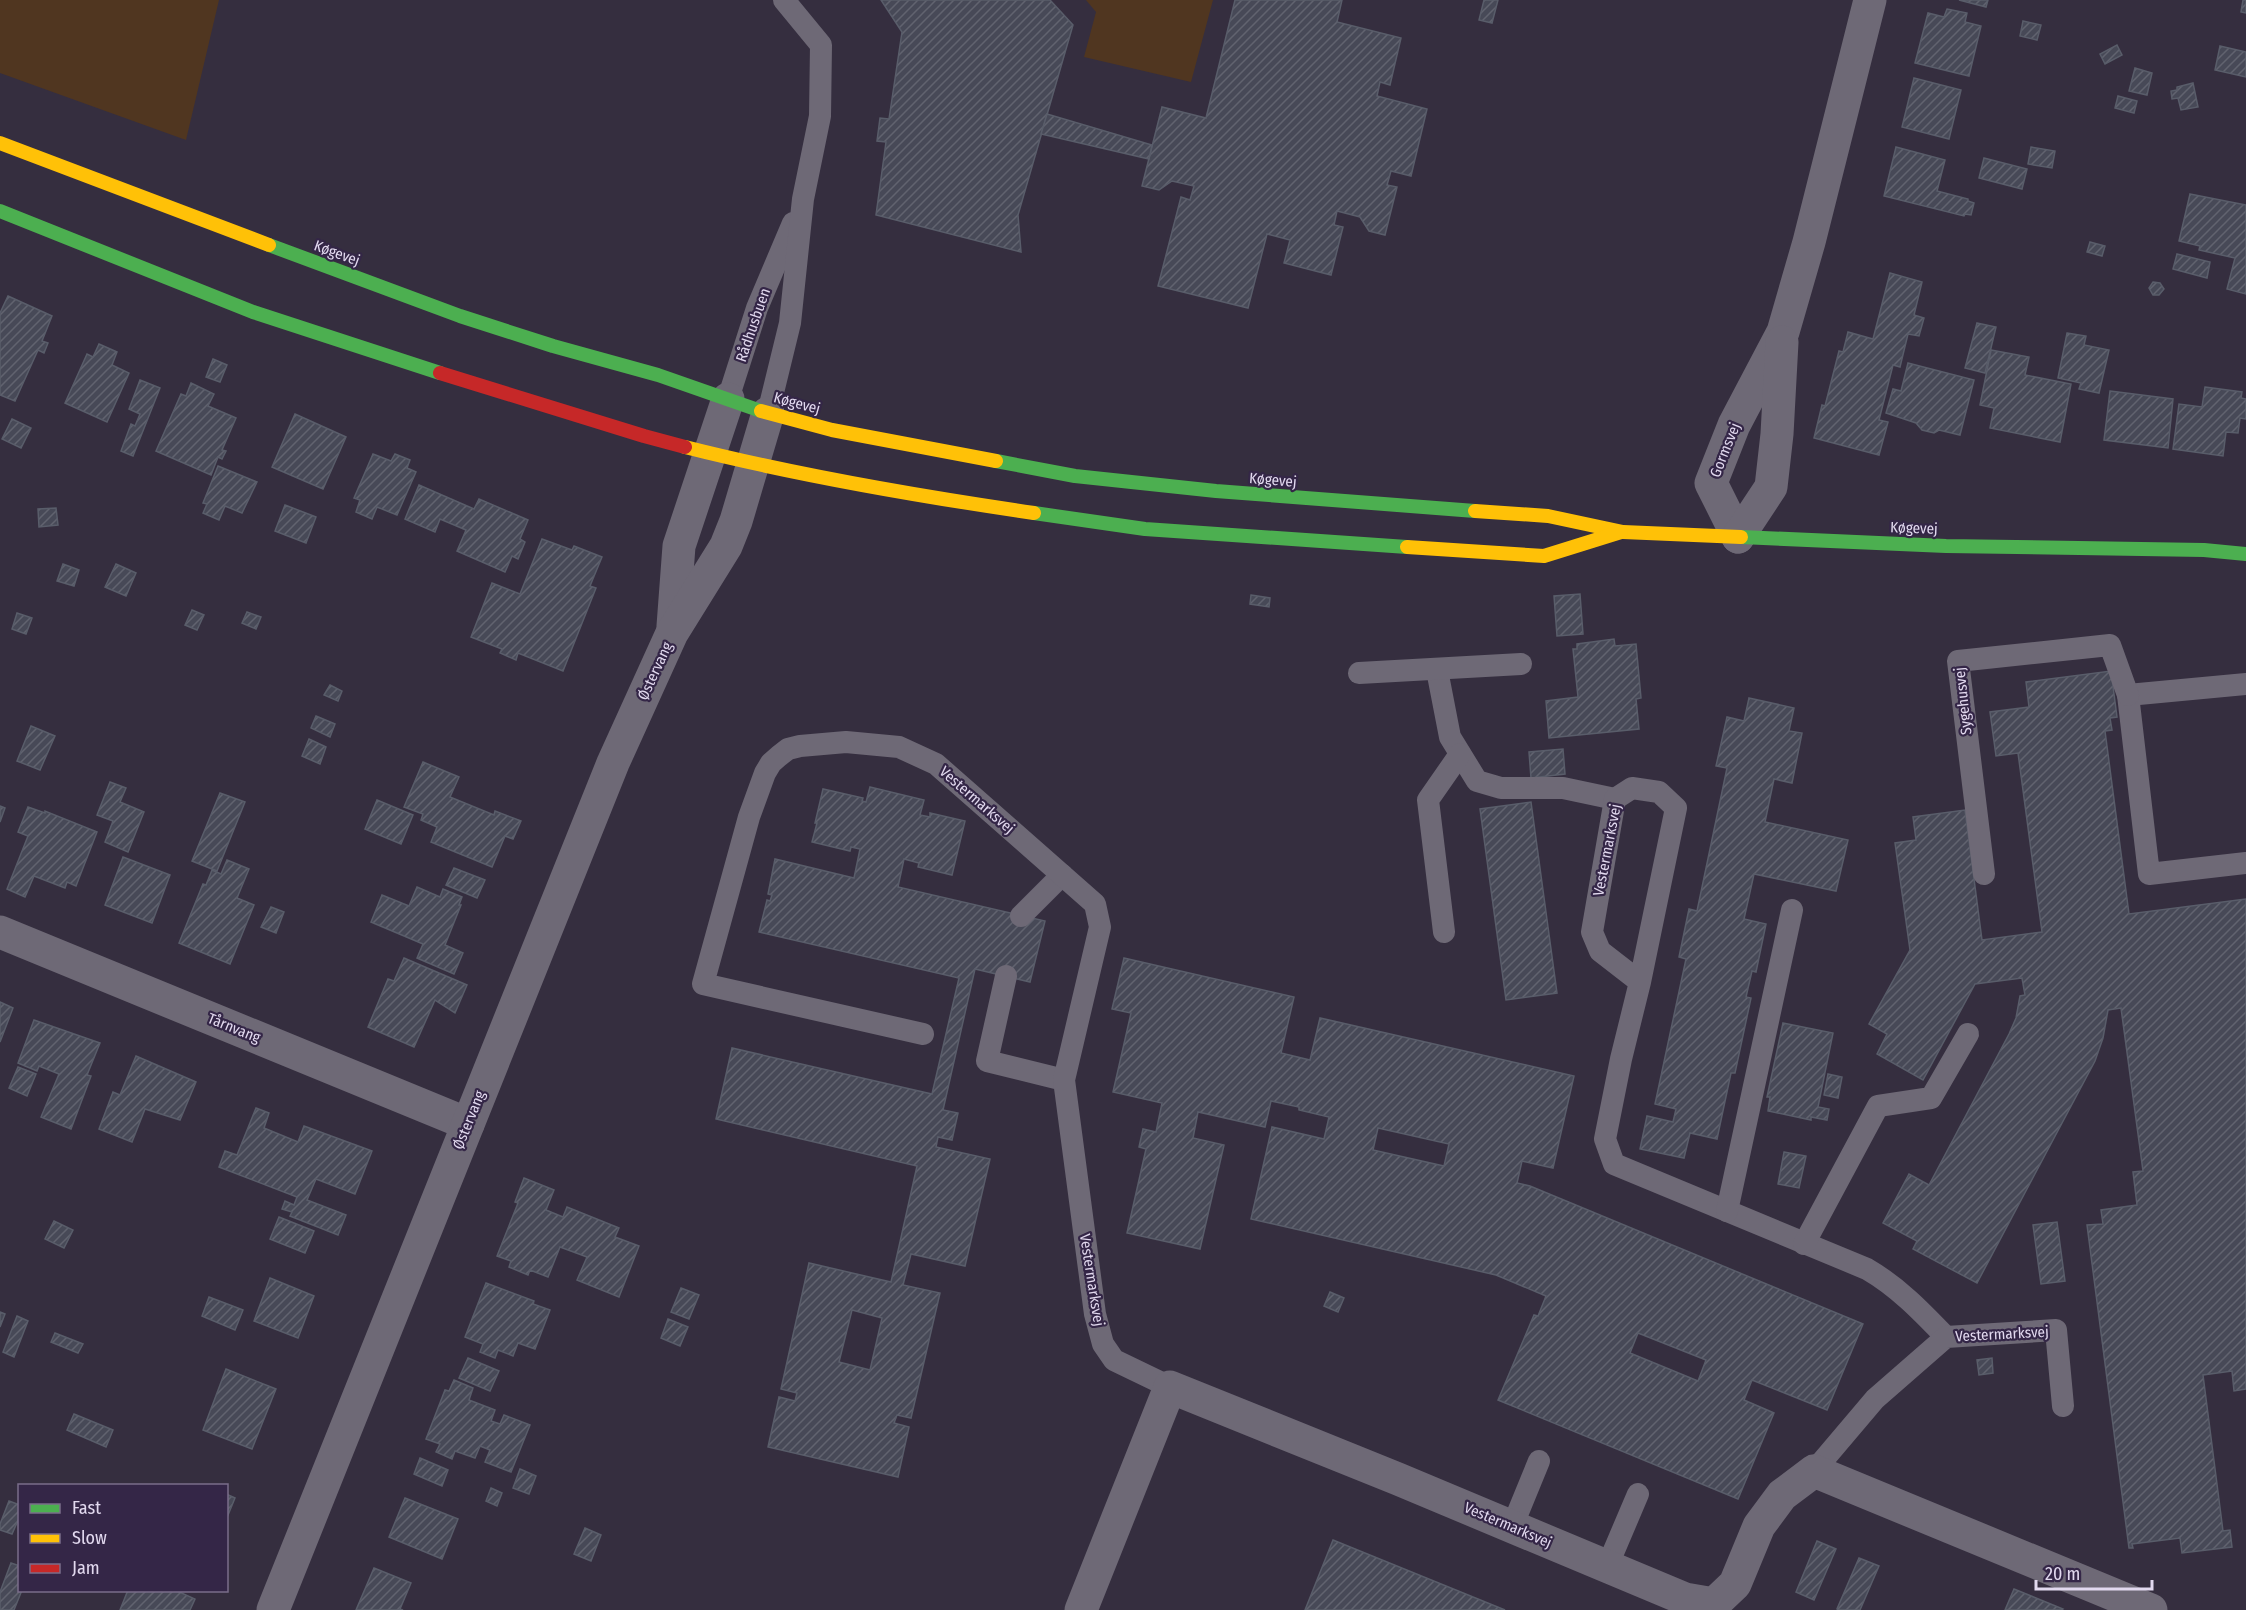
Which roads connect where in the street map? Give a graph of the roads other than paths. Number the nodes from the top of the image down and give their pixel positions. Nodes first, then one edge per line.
1 (784, 0) edge
2 (1870, 0) edge
3 (0, 143) edge
4 (803, 199) junction
5 (0, 211) edge
6 (1783, 332) junction
7 (728, 399) junction
8 (768, 413) junction
9 (710, 452) junction
10 (753, 464) junction
11 (1623, 532) junction
12 (1738, 537) junction
13 (2246, 539) edge
14 (2204, 550) junction
15 (2246, 554) edge
16 (672, 633) junction
17 (1521, 664) dead end
18 (1437, 670) junction
19 (1359, 673) dead end
20 (2246, 684) edge
21 (2128, 695) junction
22 (1460, 754) junction
23 (1615, 799) junction
24 (2246, 863) edge
25 (1984, 874) dead end
26 (1062, 875) junction
27 (1792, 910) dead end
28 (1021, 916) dead end
29 (0, 932) edge
30 (1444, 932) dead end
31 (1006, 976) dead end
32 (1640, 982) junction
33 (923, 1034) dead end
34 (1968, 1034) dead end
35 (1064, 1080) junction
36 (468, 1124) junction
37 (1727, 1211) junction
38 (1804, 1244) junction
39 (1946, 1337) junction
40 (1170, 1388) junction
41 (2063, 1406) dead end
42 (1539, 1461) dead end
43 (1814, 1471) junction
44 (1638, 1494) dead end
45 (1512, 1527) junction
46 (1607, 1566) junction
47 (1716, 1608) edge
48 (273, 1610) edge
49 (1081, 1610) edge
50 (2151, 1610) edge

1 - 4 lane, Rådhusbuen
2 - 6 street, Gormsvej
3 - 7 street, Køgevej
4 - 7 lane, Rådhusbuen
4 - 8 lane, Rådhusbuen
5 - 9 street, Køgevej
6 - 12 street, Gormsvej
6 - 12 street, Gormsvej
7 - 8 street, Køgevej
7 - 9 street, Rådhusbuen
8 - 10 street, Rådhusbuen
8 - 11 street, Køgevej
9 - 10 street, Køgevej
9 - 16 street, Østervang
10 - 11 street, Køgevej
10 - 16 street, Østervang
11 - 12 street, Køgevej
12 - 14 street, Køgevej
13 - 14 street, Køgevej
14 - 15 street, Køgevej
16 - 36 street, Østervang
17 - 18 lane
18 - 19 lane
18 - 22 lane
20 - 21 lane
21 - 24 lane, Sygehusvej
21 - 25 lane, Sygehusvej
22 - 23 lane
22 - 30 lane
23 - 32 lane, Vestermarksvej
23 - 32 lane, Vestermarksvej
26 - 28 lane
26 - 33 lane, Vestermarksvej
26 - 35 lane, Vestermarksvej
27 - 37 lane
29 - 36 street, Tårnvang
31 - 35 lane
32 - 37 lane, Vestermarksvej
34 - 38 lane
35 - 40 lane, Vestermarksvej
36 - 48 street, Østervang
37 - 38 lane, Vestermarksvej
38 - 39 lane, Vestermarksvej
39 - 41 lane, Vestermarksvej
39 - 43 lane, Vestermarksvej
40 - 45 street, Vestermarksvej
40 - 49 street
42 - 45 lane
43 - 47 street, Vestermarksvej
43 - 50 street
44 - 46 lane
45 - 46 street, Vestermarksvej
46 - 47 street, Vestermarksvej

